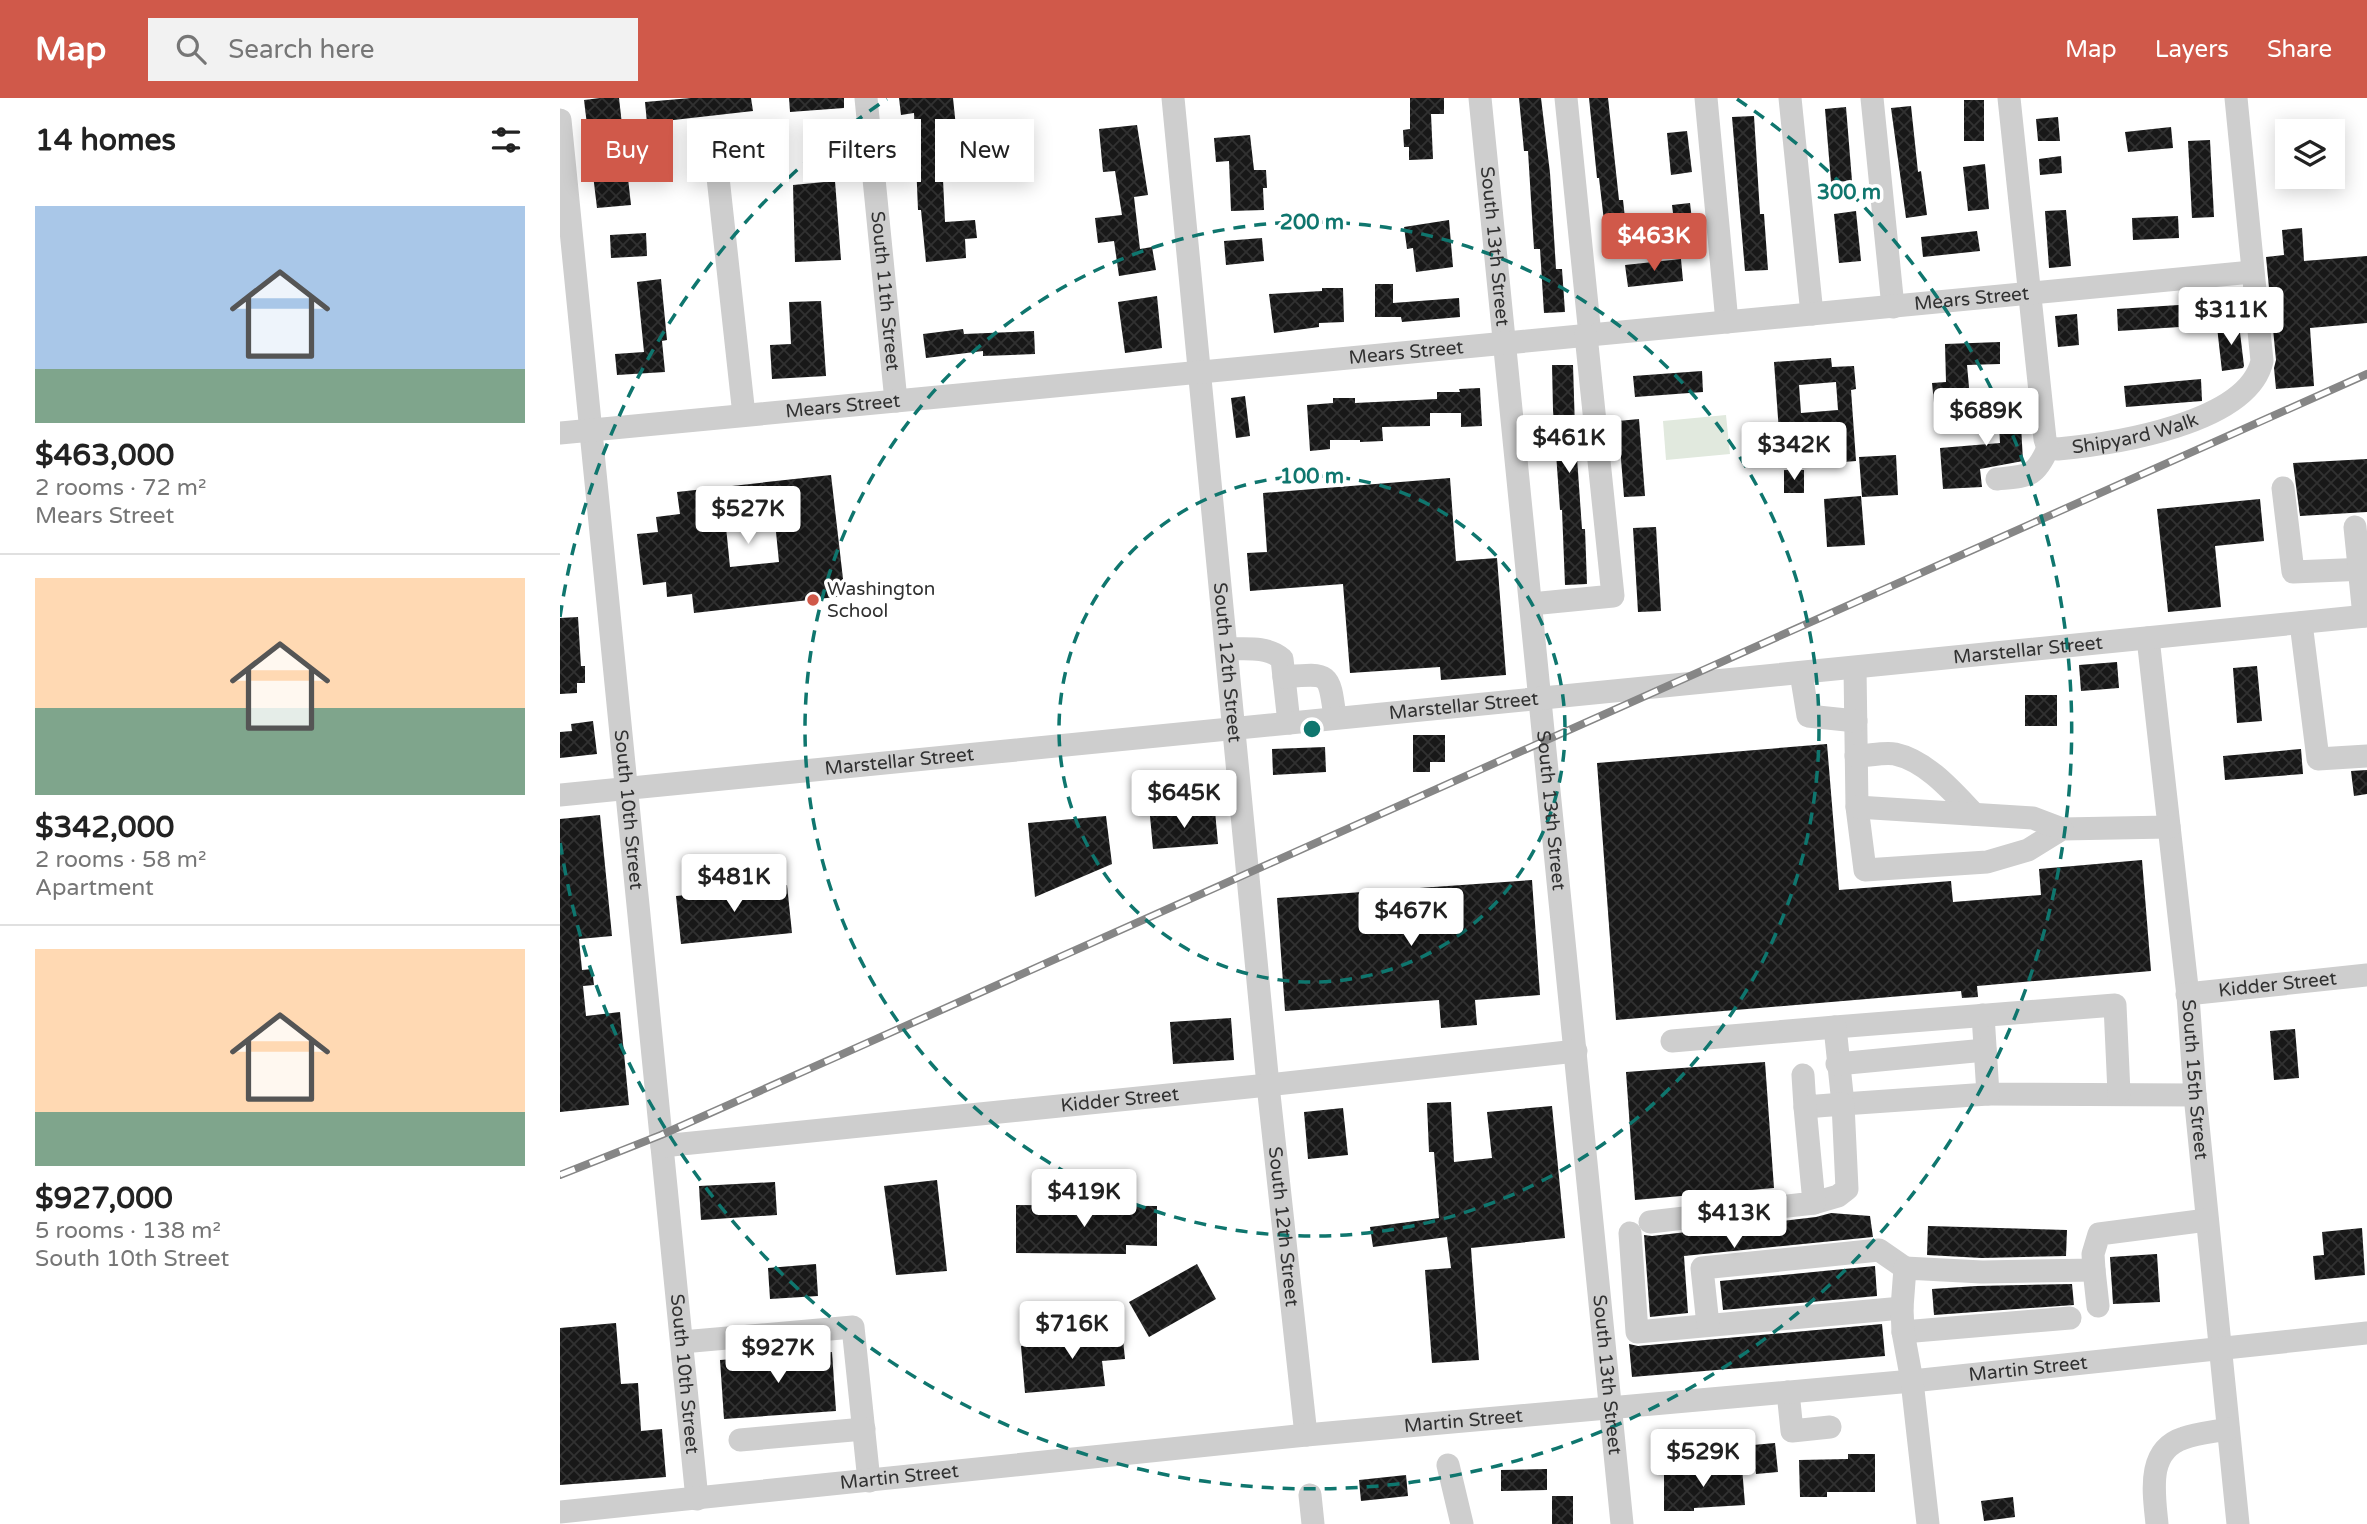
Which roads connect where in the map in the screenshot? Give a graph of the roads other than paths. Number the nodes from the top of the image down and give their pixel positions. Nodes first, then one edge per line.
1 (866, 98) edge
2 (1173, 98) edge
3 (1480, 98) edge
4 (1566, 98) edge
5 (1706, 98) edge
6 (1790, 98) edge
7 (1871, 98) edge
8 (2009, 98) edge
9 (2236, 98) edge
10 (560, 120) edge
11 (719, 182) edge
12 (2252, 272) junction
13 (2029, 294) junction
14 (1893, 307) junction
15 (1812, 314) junction
16 (1727, 322) junction
17 (1588, 335) junction
18 (1505, 342) junction
19 (1200, 372) junction
20 (896, 401) junction
21 (744, 415) junction
22 (591, 430) junction
23 (560, 433) edge
24 (2049, 448) junction
25 (1997, 479) dead end
26 (2283, 488) dead end
27 (2355, 527) dead end
28 (2363, 570) edge
29 (1531, 604) junction
30 (2365, 616) edge
31 (2301, 623) junction
32 (2148, 638) junction
33 (1227, 649) junction
34 (1855, 668) junction
35 (1801, 673) junction
36 (1284, 677) junction
37 (1541, 698) junction
38 (1335, 717) junction
39 (1856, 721) junction
40 (1289, 723) junction
41 (1235, 728) junction
42 (1856, 756) junction
43 (2367, 756) edge
44 (627, 788) junction
45 (560, 795) edge
46 (1857, 807) junction
47 (1974, 814) junction
48 (2169, 827) junction
49 (2062, 830) junction
50 (2367, 975) edge
51 (2187, 994) junction
52 (1983, 1015) junction
53 (1835, 1027) junction
54 (1672, 1041) dead end
55 (1984, 1050) junction
56 (1576, 1051) junction
57 (1838, 1064) junction
58 (1803, 1075) dead end
59 (1268, 1085) junction
60 (2119, 1093) junction
61 (1987, 1094) junction
62 (2195, 1095) junction
63 (1843, 1104) junction
64 (1805, 1107) junction
65 (663, 1146) junction
66 (1814, 1203) junction
67 (2207, 1220) junction
68 (1650, 1222) dead end
69 (1630, 1233) dead end
70 (1905, 1268) junction
71 (2094, 1270) junction
72 (2098, 1306) dead end
73 (1902, 1307) junction
74 (2070, 1318) dead end
75 (1708, 1325) junction
76 (1903, 1332) junction
77 (2367, 1333) edge
78 (682, 1342) junction
79 (2219, 1349) junction
80 (1912, 1381) junction
81 (1788, 1392) junction
82 (1611, 1409) junction
83 (1830, 1427) dead end
84 (864, 1429) junction
85 (2228, 1429) junction
86 (1306, 1434) junction
87 (740, 1440) dead end
88 (1448, 1465) dead end
89 (869, 1481) junction
90 (1310, 1495) dead end
91 (698, 1499) junction
92 (560, 1512) edge
93 (1313, 1524) edge
94 (1462, 1524) edge
95 (1622, 1524) edge
96 (1928, 1524) edge
97 (2157, 1524) edge
98 (2238, 1524) edge

1 - 20 street, South 11th Street
2 - 19 street, South 12th Street
3 - 18 street, South 13th Street
4 - 17 street
5 - 16 street
6 - 15 street
7 - 14 street
8 - 13 street, Shipyard Walk
9 - 12 street, Shipyard Walk
10 - 22 street, South 10th Street
11 - 21 street
12 - 13 street, Mears Street
12 - 24 street, Shipyard Walk
13 - 14 street, Mears Street
13 - 24 street, Shipyard Walk
14 - 15 street, Mears Street
15 - 16 street, Mears Street
16 - 17 street, Mears Street
17 - 18 street, Mears Street
17 - 29 street
18 - 19 street, Mears Street
18 - 29 street, South 13th Street
19 - 20 street, Mears Street
19 - 33 street, South 12th Street
20 - 21 street, Mears Street
21 - 22 street, Mears Street
22 - 23 street, Mears Street
22 - 44 street, South 10th Street
24 - 25 street
26 - 28 street
27 - 28 street
28 - 30 street
29 - 37 street, South 13th Street
30 - 31 street, Marstellar Street
31 - 32 street, Marstellar Street
31 - 43 street
32 - 34 street, Marstellar Street
32 - 48 street, South 15th Street
33 - 36 street
33 - 41 street, South 12th Street
34 - 35 street, Marstellar Street
34 - 39 street
35 - 37 street, Marstellar Street
35 - 39 street
36 - 38 street
36 - 40 street
37 - 38 street, Marstellar Street
37 - 56 street, South 13th Street
38 - 40 street, Marstellar Street
39 - 42 street
40 - 41 street, Marstellar Street
41 - 44 street, Marstellar Street
41 - 59 street, South 12th Street
42 - 46 street
42 - 47 street
44 - 45 street, Marstellar Street
44 - 65 street, South 10th Street
46 - 47 street
46 - 49 street
47 - 49 street
48 - 49 street
48 - 51 street, South 15th Street
50 - 51 street, Kidder Street
51 - 62 street, South 15th Street
52 - 53 street
52 - 55 street
52 - 60 street
53 - 54 street
53 - 57 street
55 - 57 street
55 - 61 street
56 - 59 street, Kidder Street
56 - 82 street, South 13th Street
57 - 63 street
58 - 64 street
59 - 65 street, Kidder Street
59 - 86 street, South 12th Street
60 - 61 street
60 - 62 street
61 - 63 street
62 - 67 street, South 15th Street
63 - 64 street
63 - 66 street
64 - 66 street
65 - 78 street, South 10th Street
66 - 68 street
67 - 71 street
67 - 79 street, South 15th Street
69 - 75 street
70 - 71 street
70 - 73 street
70 - 75 street
71 - 72 street
73 - 75 street
73 - 76 street
74 - 76 street
76 - 80 street
77 - 79 street, Martin Street
78 - 84 street
78 - 91 street, South 10th Street
79 - 80 street, Martin Street
79 - 85 street, South 15th Street
80 - 81 street, Martin Street
80 - 96 street
81 - 82 street, Martin Street
81 - 83 street
82 - 86 street, Martin Street
82 - 95 street, South 13th Street
84 - 87 street
84 - 89 street
85 - 97 street
85 - 98 street, South 15th Street
86 - 89 street, Martin Street
88 - 94 street
89 - 91 street, Martin Street
90 - 93 street
91 - 92 street, Martin Street

